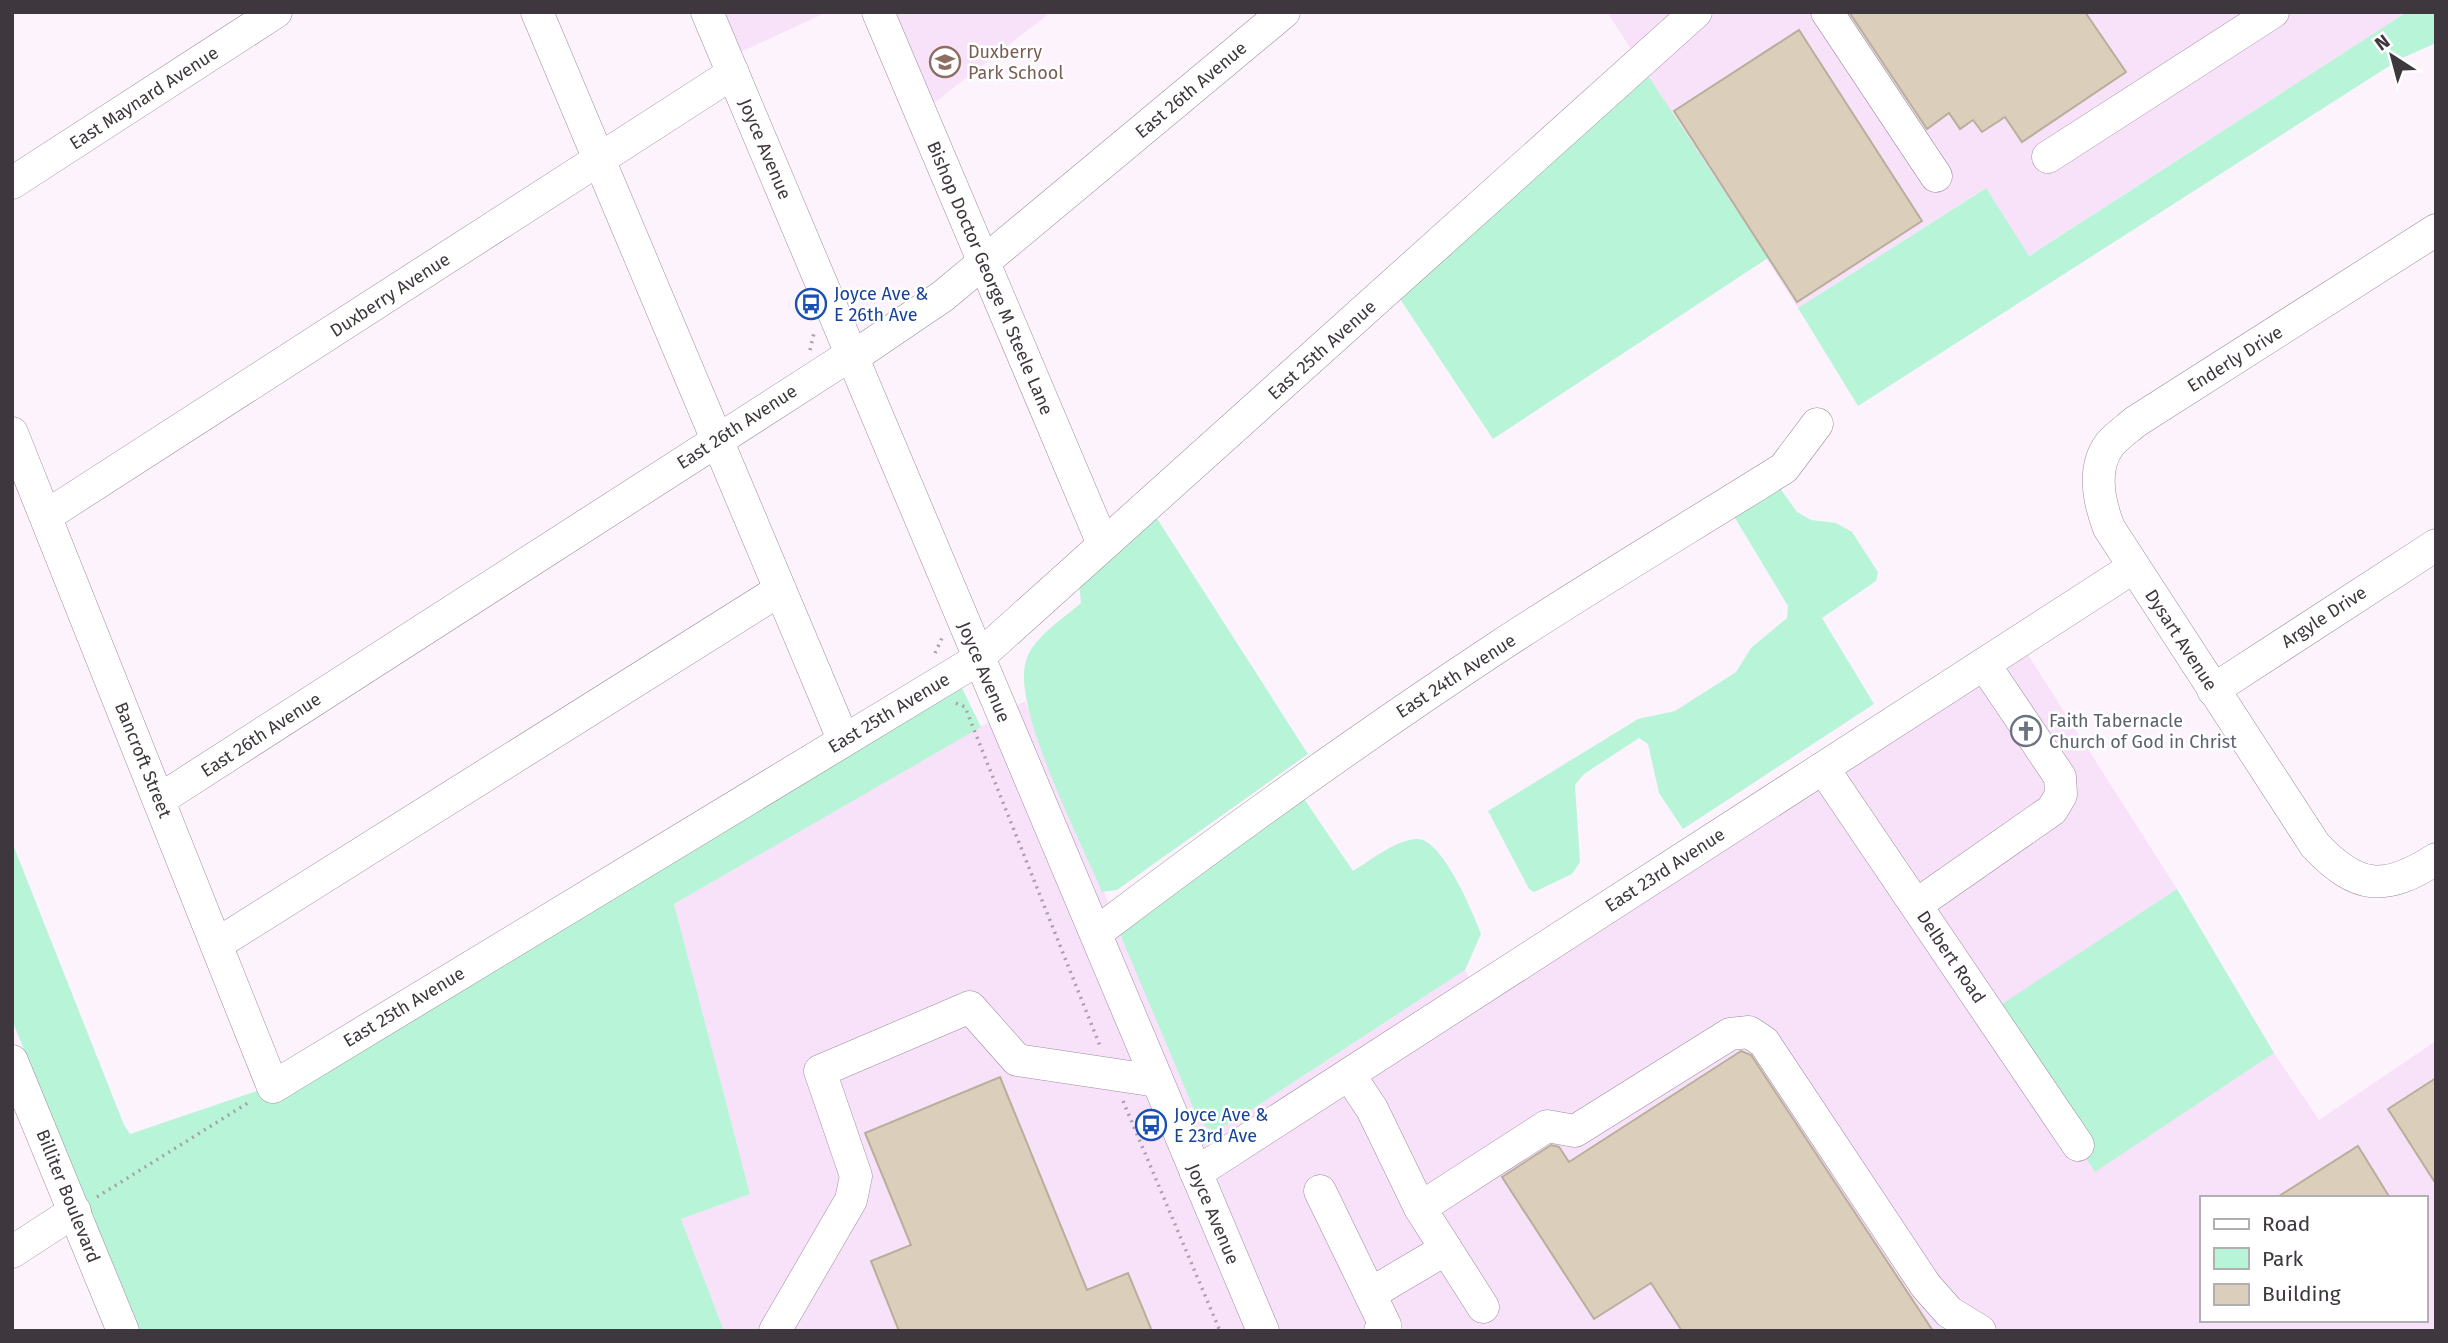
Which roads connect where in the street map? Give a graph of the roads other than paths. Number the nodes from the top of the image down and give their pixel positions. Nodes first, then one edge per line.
1 (276, 12) edge
2 (537, 12) edge
3 (878, 12) edge
4 (1284, 12) edge
5 (1696, 12) edge
6 (1827, 12) edge
7 (2273, 12) edge
8 (719, 16) edge
9 (733, 73) junction
10 (2048, 158) dead end
11 (599, 160) junction
12 (1936, 176) dead end
13 (12, 183) edge
14 (2436, 230) edge
15 (984, 262) junction
16 (852, 356) junction
17 (1817, 424) dead end
18 (12, 433) edge
19 (717, 439) junction
20 (46, 516) junction
21 (2109, 528) joint
22 (1103, 544) junction
23 (2436, 545) edge
24 (2134, 567) junction
25 (780, 590) junction
26 (977, 658) junction
27 (1984, 664) junction
28 (2213, 690) junction
29 (843, 739) junction
30 (1823, 768) junction
31 (159, 800) junction
32 (2436, 859) edge
33 (1916, 905) junction
34 (1096, 933) junction
35 (216, 944) junction
36 (13, 1065) edge
37 (1350, 1076) junction
38 (1157, 1080) junction
39 (273, 1087) joint
40 (2078, 1145) dead end
41 (1196, 1173) junction
42 (1320, 1191) dead end
43 (1420, 1208) junction
44 (75, 1211) junction
45 (1446, 1249) junction
46 (12, 1252) edge
47 (1370, 1294) junction
48 (1483, 1307) dead end
49 (123, 1331) edge
50 (775, 1331) edge
51 (1263, 1331) edge
52 (1380, 1331) edge
53 (1980, 1331) edge

1 - 13 street, East Maynard Avenue
2 - 11 street
3 - 15 street, Bishop Doctor George M Steele Lane
4 - 15 street, East 26th Avenue
5 - 22 street, East 25th Avenue
6 - 12 street
7 - 10 street
8 - 9 street, Joyce Avenue
9 - 11 street, Duxberry Avenue
9 - 16 street, Joyce Avenue
11 - 19 street
11 - 20 street, Duxberry Avenue
14 - 21 street, Enderly Drive
15 - 16 street, East 26th Avenue
15 - 22 street, Bishop Doctor George M Steele Lane
16 - 19 street, East 26th Avenue
16 - 26 street, Joyce Avenue
17 - 34 street, East 24th Avenue
18 - 20 street, Bancroft Street
19 - 25 street
19 - 31 street, East 26th Avenue
20 - 31 street, Bancroft Street
21 - 24 street, Dysart Avenue
22 - 26 street, East 25th Avenue
23 - 28 street, Argyle Drive
24 - 27 street, East 23rd Avenue
24 - 28 street, Dysart Avenue
25 - 29 street
25 - 35 street
26 - 29 street, East 25th Avenue
26 - 34 street, Joyce Avenue
27 - 30 street, East 23rd Avenue
27 - 33 street
28 - 32 street, Dysart Avenue
29 - 39 street, East 25th Avenue
30 - 33 street, Delbert Road
30 - 37 street, East 23rd Avenue
31 - 35 street, Bancroft Street
33 - 40 street, Delbert Road
34 - 38 street, Joyce Avenue
35 - 39 street, Bancroft Street
36 - 44 street, Billiter Boulevard
37 - 41 street, East 23rd Avenue
37 - 43 street
38 - 41 street, Joyce Avenue
38 - 50 street
41 - 51 street, Joyce Avenue
42 - 47 street
43 - 45 street
43 - 53 street
44 - 46 street
44 - 49 street, Billiter Boulevard
45 - 47 street
45 - 48 street
47 - 52 street

